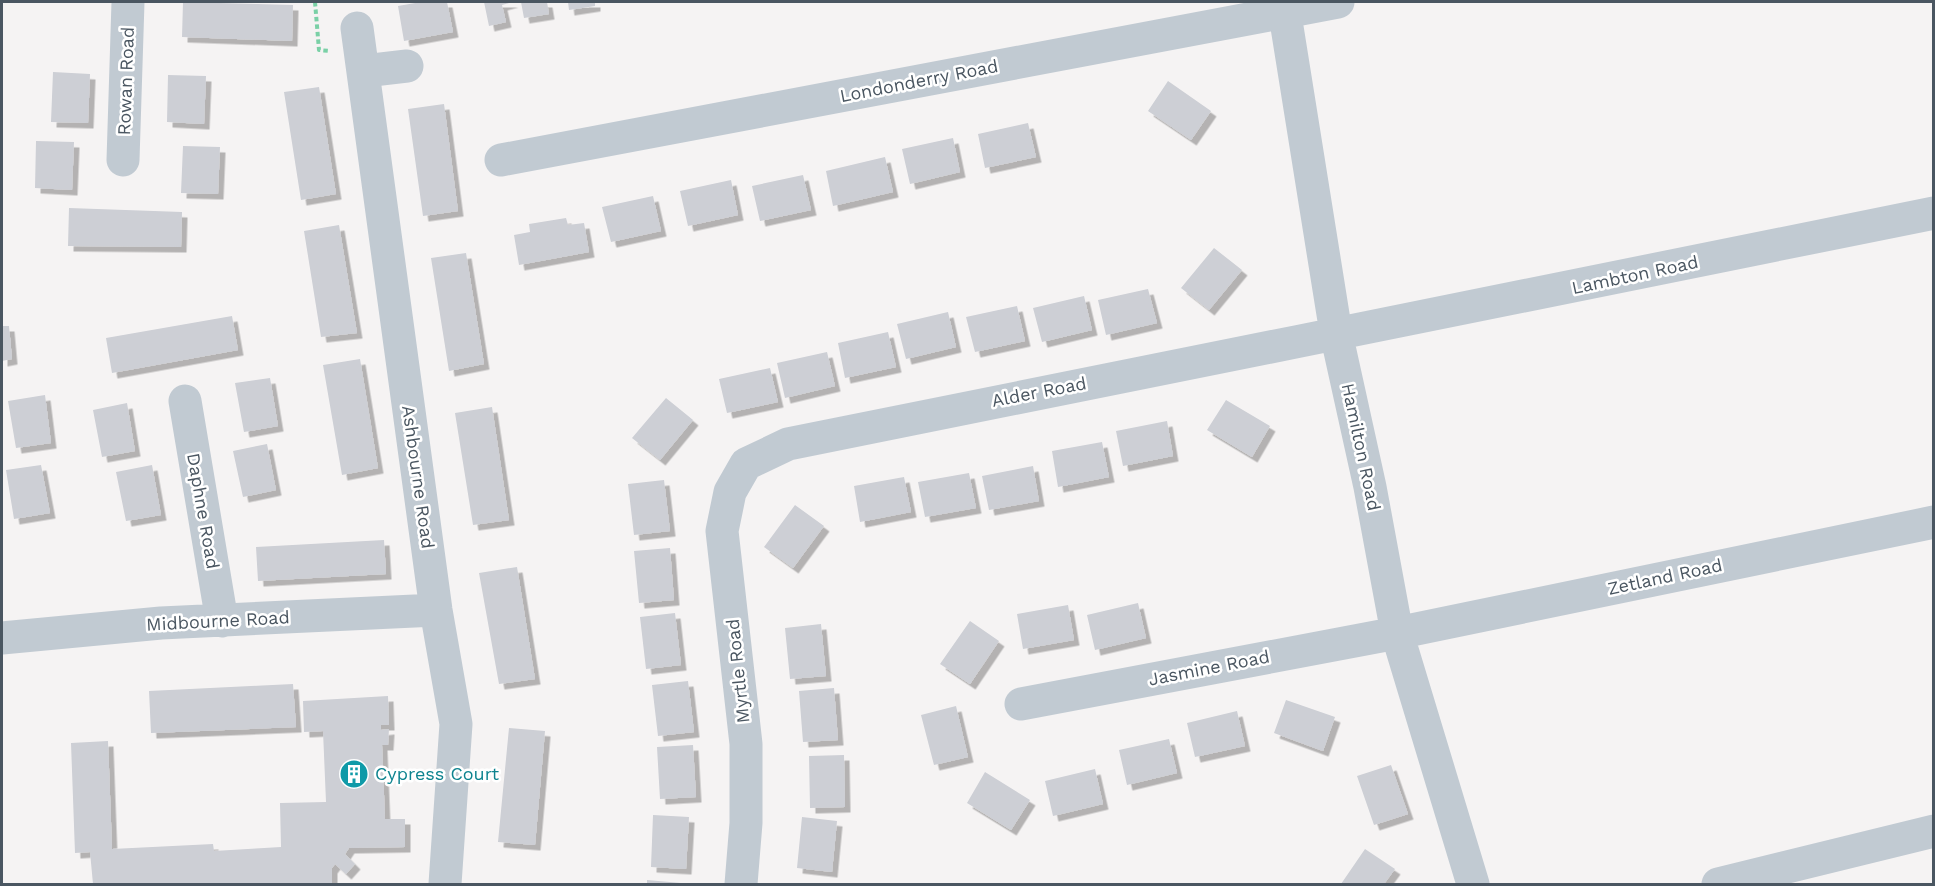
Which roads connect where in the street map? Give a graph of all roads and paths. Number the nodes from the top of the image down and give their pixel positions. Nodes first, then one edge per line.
1 (128, 2) edge
2 (1338, 2) edge
3 (1284, 7) edge
4 (357, 28) dead end
5 (408, 66) dead end
6 (364, 71) junction
7 (123, 160) dead end
8 (501, 160) dead end
9 (1934, 213) edge
10 (1336, 333) junction
11 (185, 401) dead end
12 (747, 464) joint
13 (1934, 522) edge
14 (436, 610) junction
15 (222, 621) junction
16 (1397, 633) junction
17 (2, 638) edge
18 (1021, 704) dead end
19 (1934, 831) edge
20 (445, 885) edge
21 (741, 885) edge
22 (1473, 885) edge
23 (1718, 885) edge

1 - 7 street, Rowan Road
2 - 3 street, Londonderry Road
3 - 8 street, Londonderry Road
3 - 10 street, Hamilton Road
4 - 6 street, Ashbourne Road
5 - 6 street
6 - 14 street, Ashbourne Road
9 - 10 street, Lambton Road
10 - 12 street, Alder Road
10 - 16 street, Hamilton Road
11 - 15 street, Daphne Road
12 - 21 street, Myrtle Road
13 - 16 street, Zetland Road
14 - 15 street, Midbourne Road
14 - 20 street, Ashbourne Road
15 - 17 street, Midbourne Road
16 - 18 street, Jasmine Road
16 - 22 street, Hamilton Road
19 - 23 street

